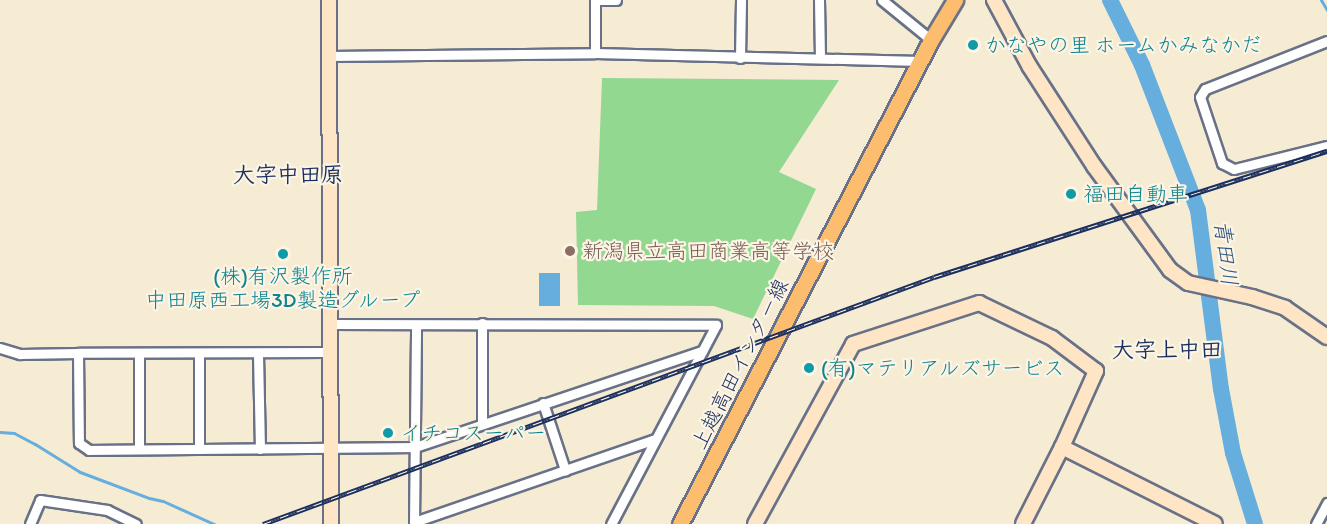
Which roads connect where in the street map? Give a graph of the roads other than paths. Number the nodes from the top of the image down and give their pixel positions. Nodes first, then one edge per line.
1 (329, 0) edge
2 (595, 0) edge
3 (616, 0) edge
4 (741, 0) edge
5 (819, 0) edge
6 (882, 0) edge
7 (955, 0) edge
8 (994, 0) edge
9 (931, 40) junction
10 (1327, 41) edge
11 (595, 53) junction
12 (329, 56) junction
13 (740, 58) junction
14 (820, 58) junction
15 (921, 61) junction
16 (1327, 146) edge
17 (482, 323) junction
18 (329, 324) junction
19 (416, 325) junction
20 (1327, 338) edge
21 (0, 348) edge
22 (702, 351) junction
23 (328, 352) junction
24 (78, 353) junction
25 (199, 353) junction
26 (139, 354) junction
27 (258, 354) junction
28 (543, 403) junction
29 (482, 424) junction
30 (655, 439) junction
31 (415, 447) junction
32 (1062, 447) junction
33 (139, 449) junction
34 (200, 449) junction
35 (260, 449) junction
36 (330, 450) junction
37 (565, 470) junction
38 (1327, 503) edge
39 (414, 523) edge
40 (608, 523) edge
41 (681, 523) edge
42 (30, 524) edge
43 (136, 524) edge
44 (331, 524) edge
45 (755, 524) edge
46 (1023, 524) edge
47 (1215, 524) edge
48 (1316, 524) edge

1 - 12 street
2 - 3 street
2 - 11 street
4 - 13 street
5 - 14 street
6 - 9 street
7 - 9 main road, 上越高田インター線
8 - 20 street
9 - 15 main road, 上越高田インター線
10 - 16 street
11 - 12 street
11 - 13 street
12 - 18 street
13 - 14 street
14 - 15 street
15 - 41 main road, 上越高田インター線
17 - 19 street
17 - 22 street
17 - 29 street
18 - 19 street
18 - 23 street
19 - 31 street
21 - 24 street
22 - 28 street
22 - 30 street
23 - 27 street
23 - 36 street
24 - 26 street
24 - 33 street
25 - 26 street
25 - 27 street
25 - 34 street
26 - 33 street
27 - 35 street
28 - 29 street
28 - 37 street
29 - 31 street
30 - 37 street
30 - 40 street
31 - 36 street
31 - 39 street
32 - 45 street
32 - 46 street
32 - 47 street
33 - 34 street
34 - 35 street
35 - 36 street
36 - 44 street
37 - 39 street
38 - 48 street
42 - 43 street

